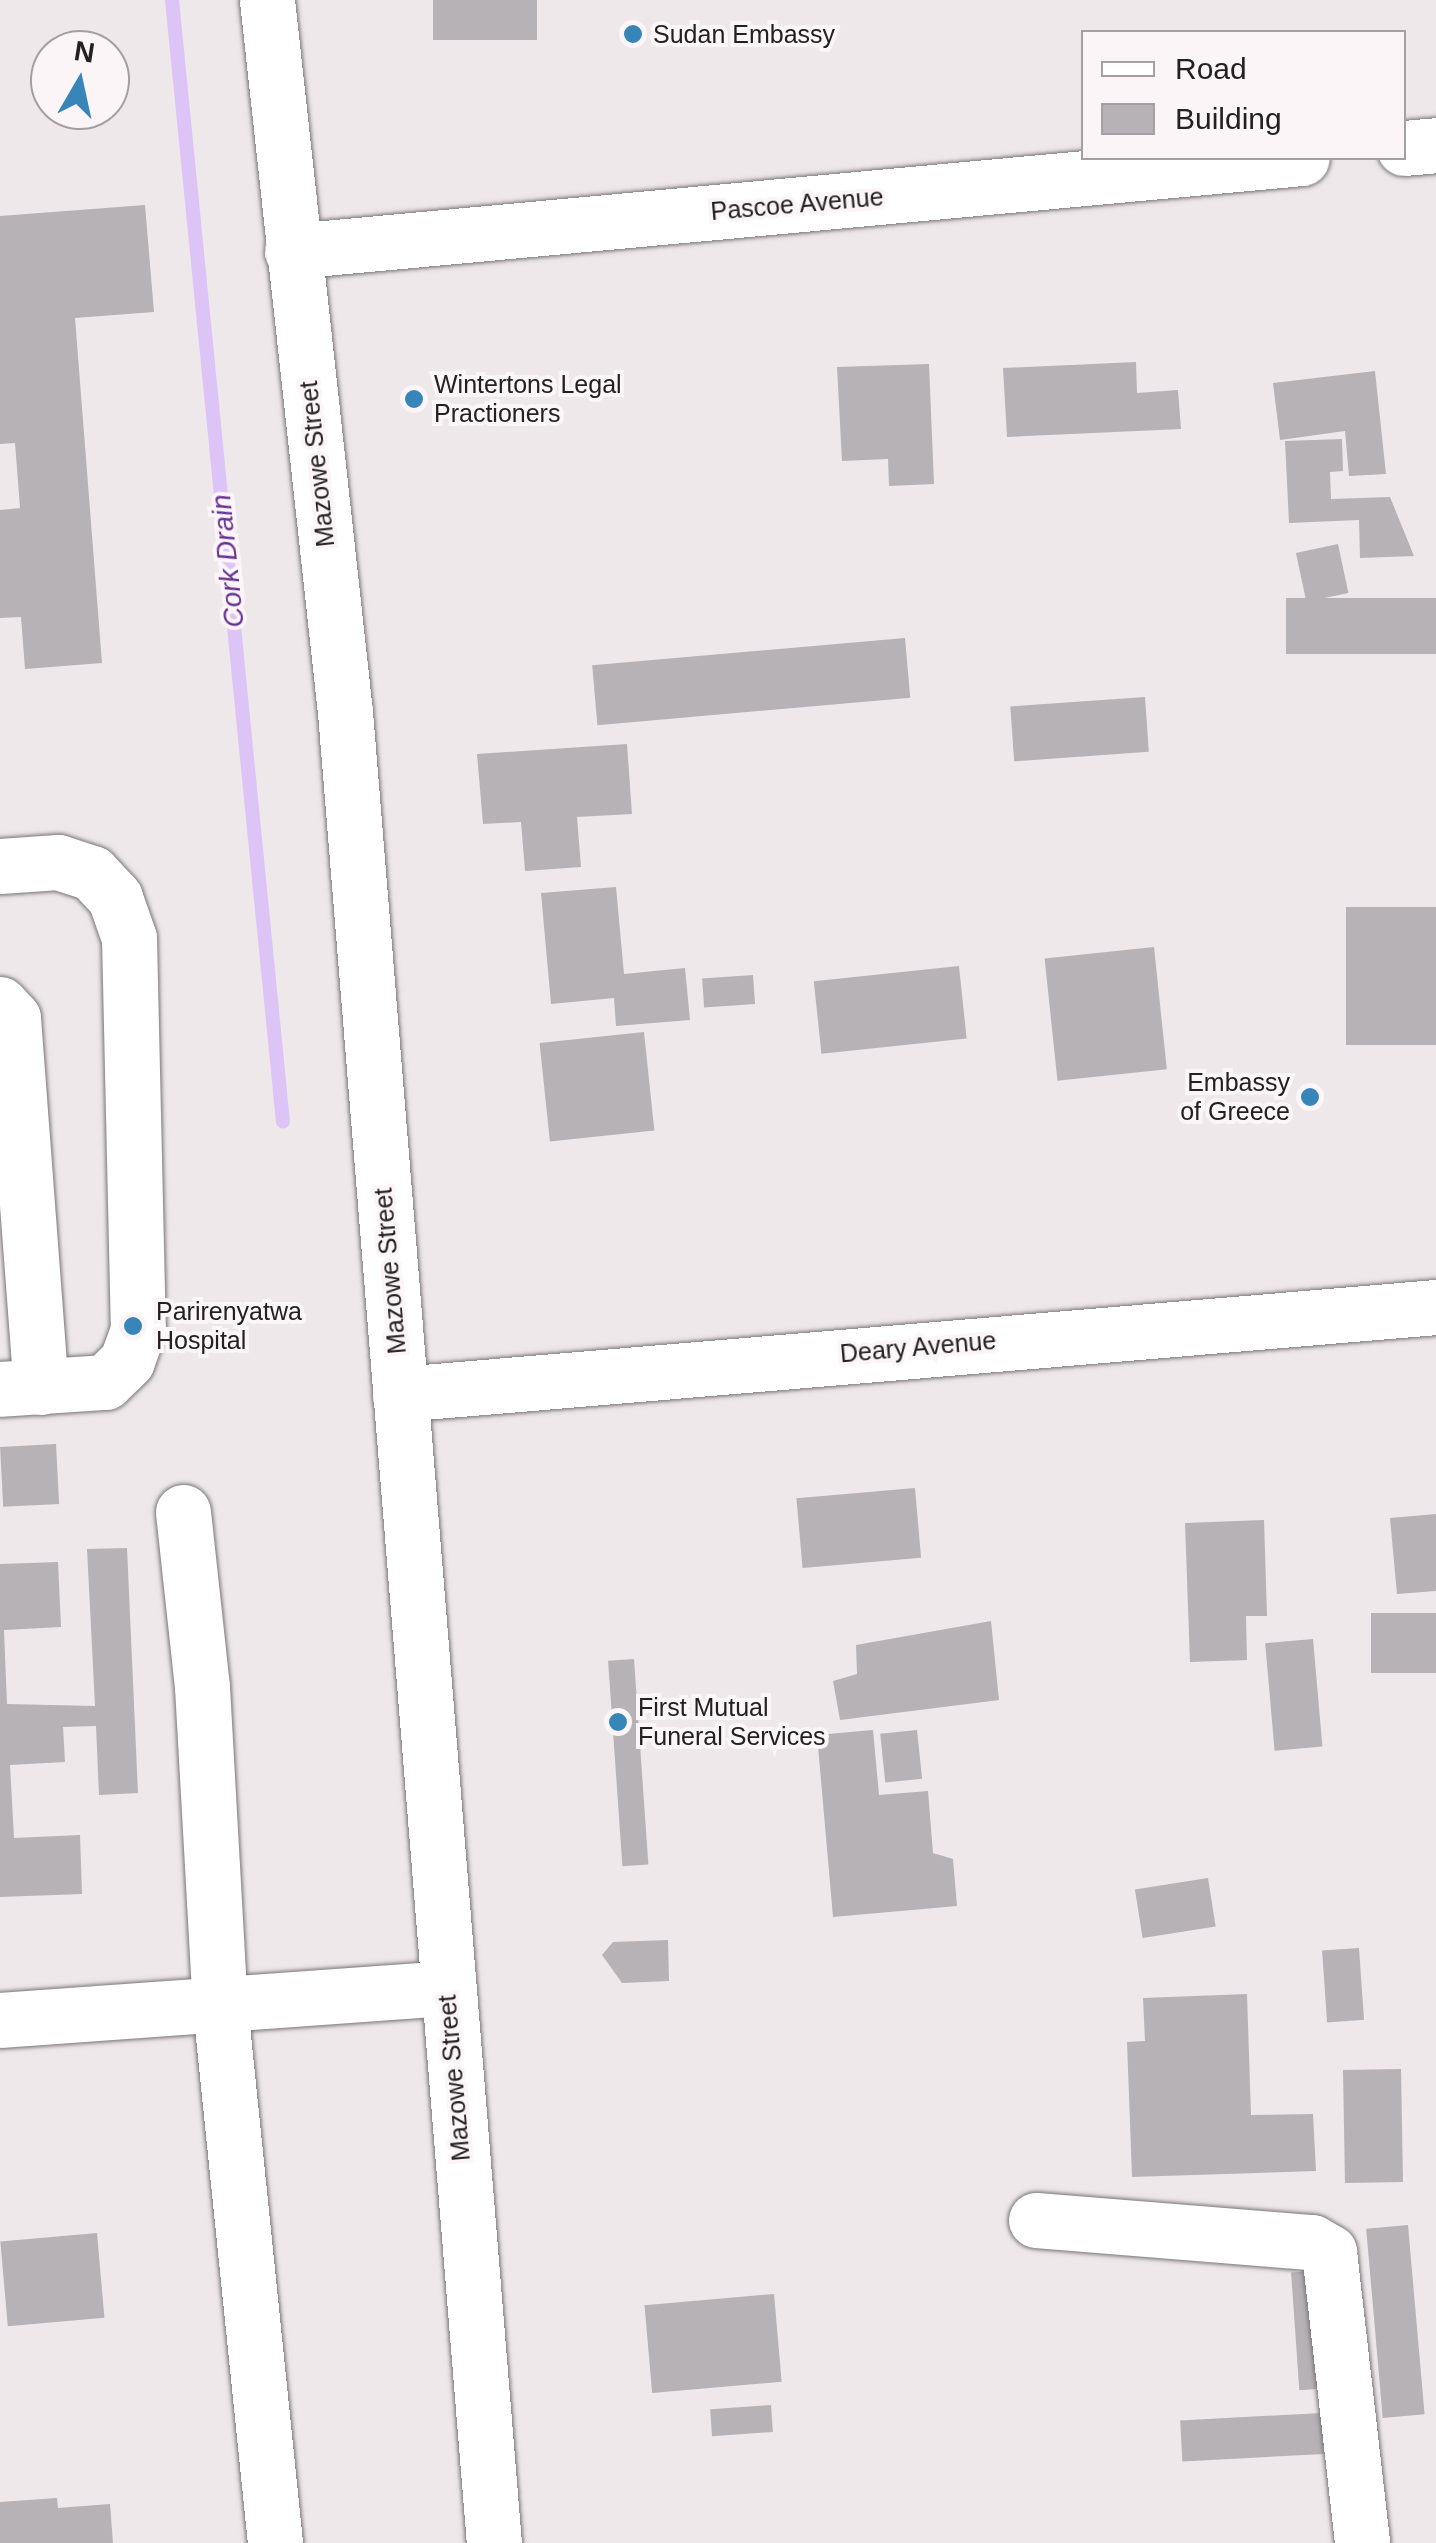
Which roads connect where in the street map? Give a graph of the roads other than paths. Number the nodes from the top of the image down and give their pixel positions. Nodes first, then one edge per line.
1 (267, 0) edge
2 (1436, 145) edge
3 (1406, 148) edge
4 (1281, 160) edge
5 (292, 252) junction
6 (0, 866) edge
7 (0, 1004) edge
8 (1436, 1307) edge
9 (20, 1388) edge
10 (400, 1394) junction
11 (184, 1512) dead end
12 (446, 1988) junction
13 (220, 2007) junction
14 (0, 2020) edge
15 (1036, 2220) dead end
16 (275, 2543) edge
17 (494, 2543) edge
18 (1362, 2543) edge

1 - 5 street, Mazowe Street
2 - 3 street
4 - 5 street, Pascoe Avenue
5 - 10 street, Mazowe Street
6 - 9 street
7 - 9 street
8 - 10 street, Deary Avenue
10 - 12 street, Mazowe Street
11 - 13 street
12 - 13 street
12 - 17 street, Mazowe Street
13 - 14 street
13 - 16 street
15 - 18 street

